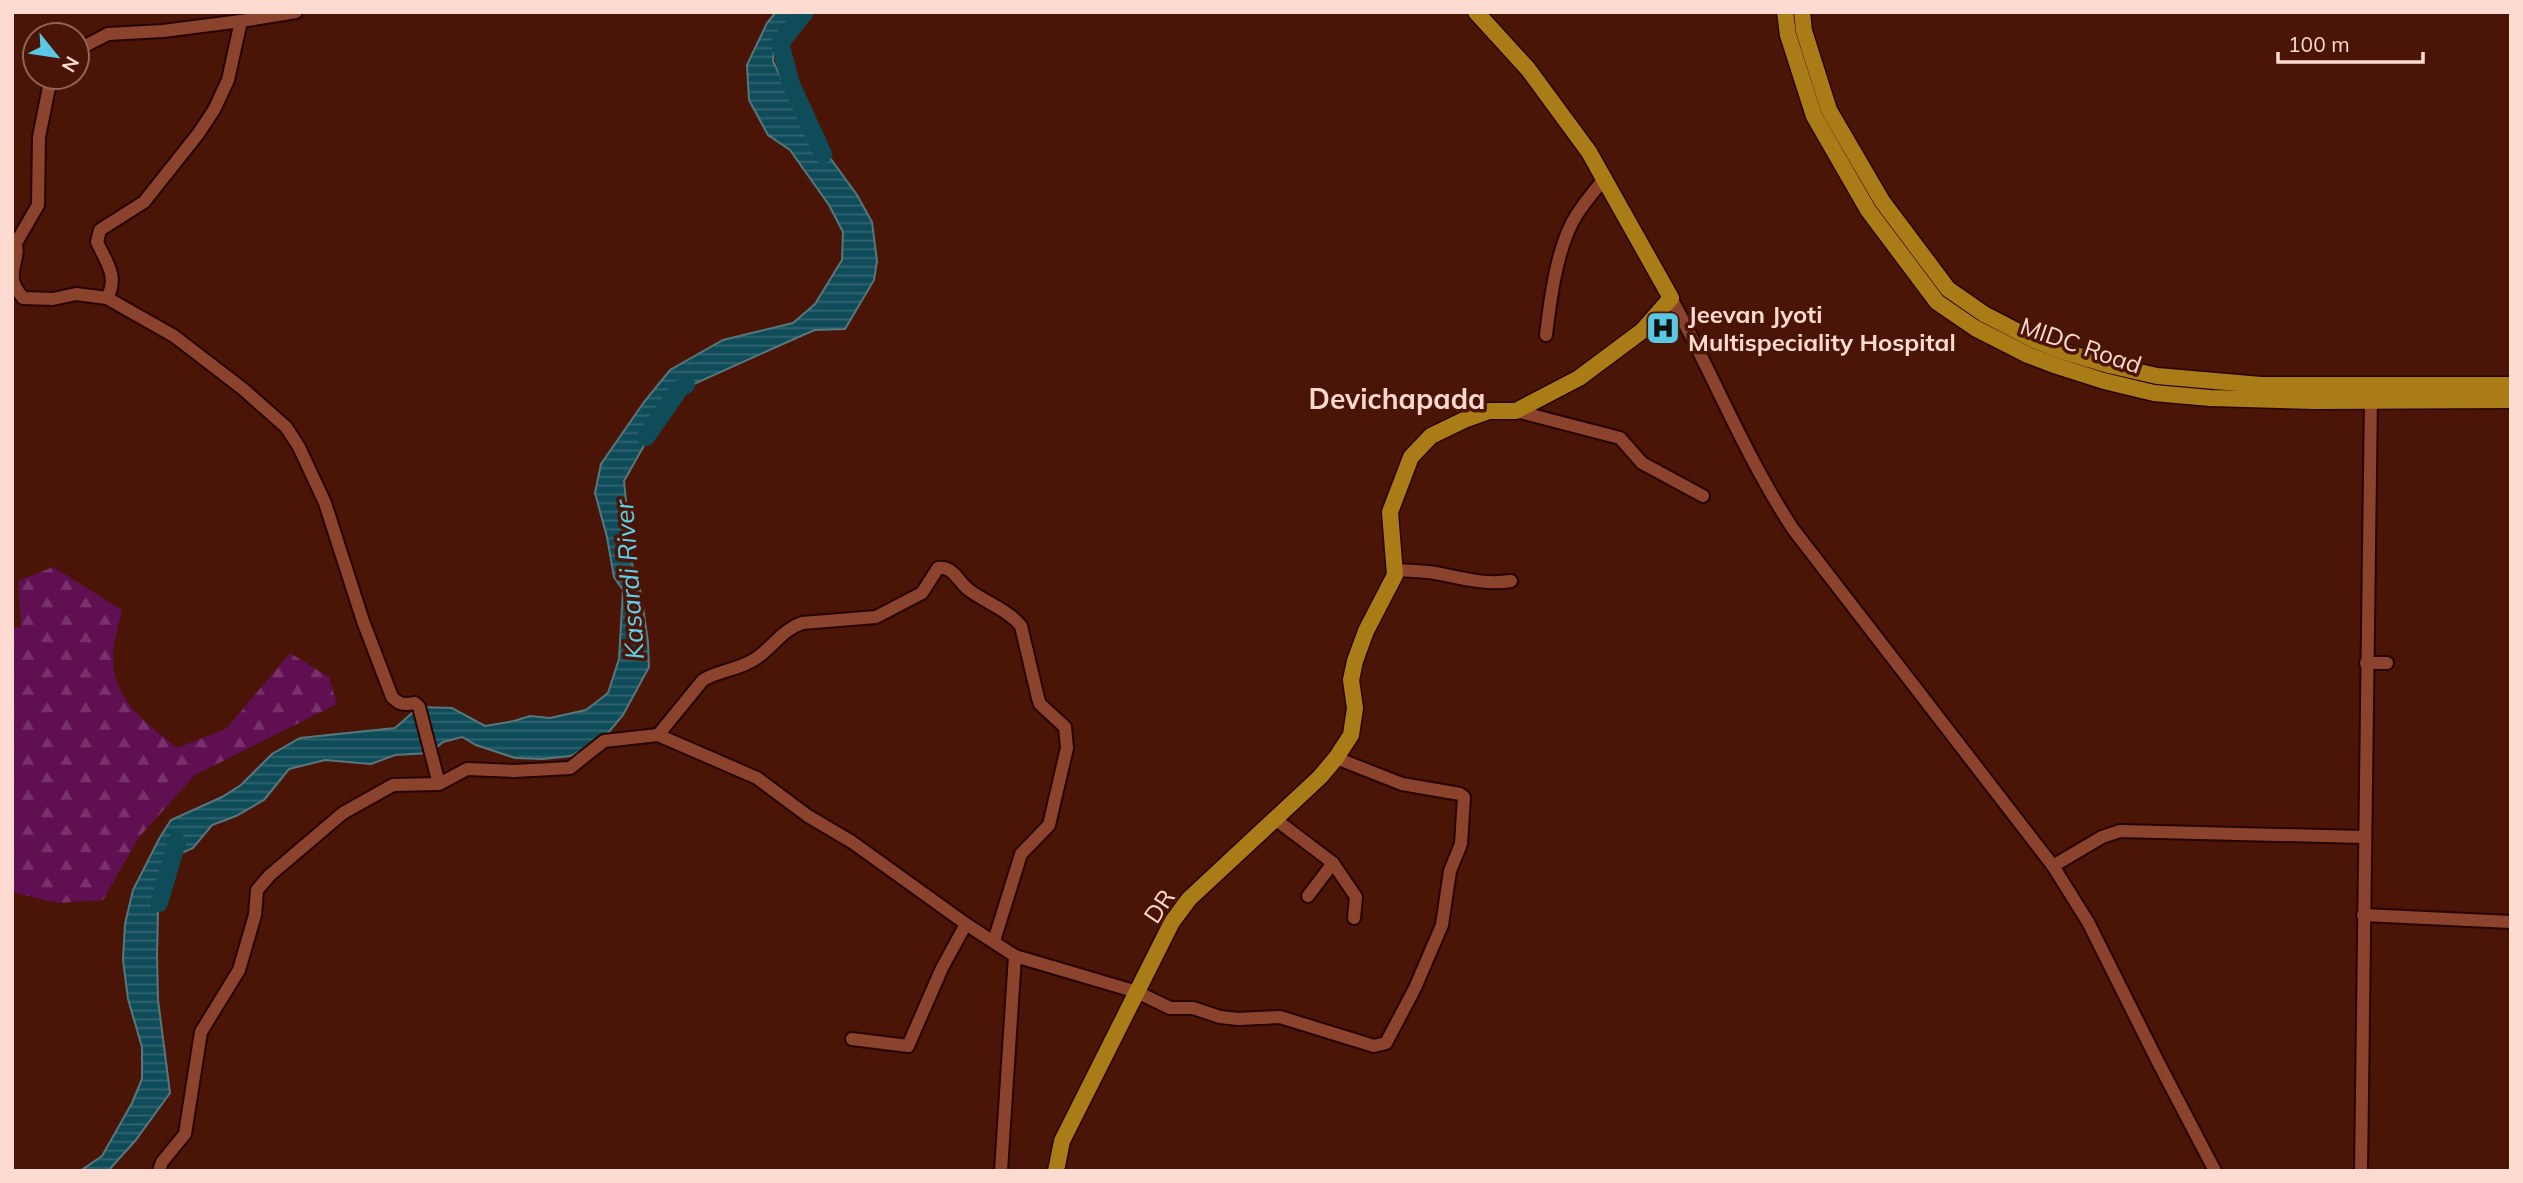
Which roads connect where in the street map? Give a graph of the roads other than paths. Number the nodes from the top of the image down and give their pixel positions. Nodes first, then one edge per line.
1 (296, 12) edge
2 (1476, 12) edge
3 (1785, 12) edge
4 (1802, 12) edge
5 (241, 21) junction
6 (91, 43) edge
7 (48, 91) edge
8 (1604, 179) junction
9 (14, 241) edge
10 (107, 298) junction
11 (1671, 298) junction
12 (1546, 335) dead end
13 (2511, 385) edge
14 (2371, 392) junction
15 (2511, 400) edge
16 (1516, 411) junction
17 (1703, 496) dead end
18 (1397, 570) junction
19 (1511, 581) dead end
20 (2366, 663) junction
21 (2387, 663) dead end
22 (658, 735) junction
23 (1336, 758) junction
24 (439, 783) junction
25 (1275, 819) junction
26 (2364, 838) junction
27 (1333, 863) junction
28 (2053, 866) junction
29 (1308, 896) dead end
30 (2363, 915) junction
31 (1354, 918) dead end
32 (2511, 922) edge
33 (967, 924) junction
34 (994, 941) junction
35 (1016, 956) junction
36 (1137, 992) junction
37 (852, 1039) dead end
38 (159, 1171) edge
39 (1002, 1171) edge
40 (1056, 1171) edge
41 (2215, 1171) edge
42 (2361, 1171) edge

1 - 5 street
2 - 8 main road
3 - 14 main road, MIDC Road
4 - 14 main road, MIDC Road
5 - 6 street
5 - 10 street
7 - 9 street
8 - 11 main road
8 - 12 street
9 - 10 street
10 - 24 street
11 - 16 main road
11 - 28 street
13 - 14 main road, MIDC Road
14 - 15 main road, MIDC Road
14 - 20 street
16 - 17 street
16 - 18 main road
18 - 19 street
18 - 23 main road, DR
20 - 21 street
20 - 26 street
22 - 24 street
22 - 33 street
22 - 34 street
23 - 25 main road, DR
23 - 36 street
24 - 38 street
25 - 27 street
25 - 36 main road, DR
26 - 28 street
26 - 30 street
27 - 29 street
27 - 31 street
28 - 41 street
30 - 32 street
30 - 42 street
33 - 34 street
33 - 37 street
34 - 35 street
35 - 36 street
35 - 39 street
36 - 40 main road, DR

